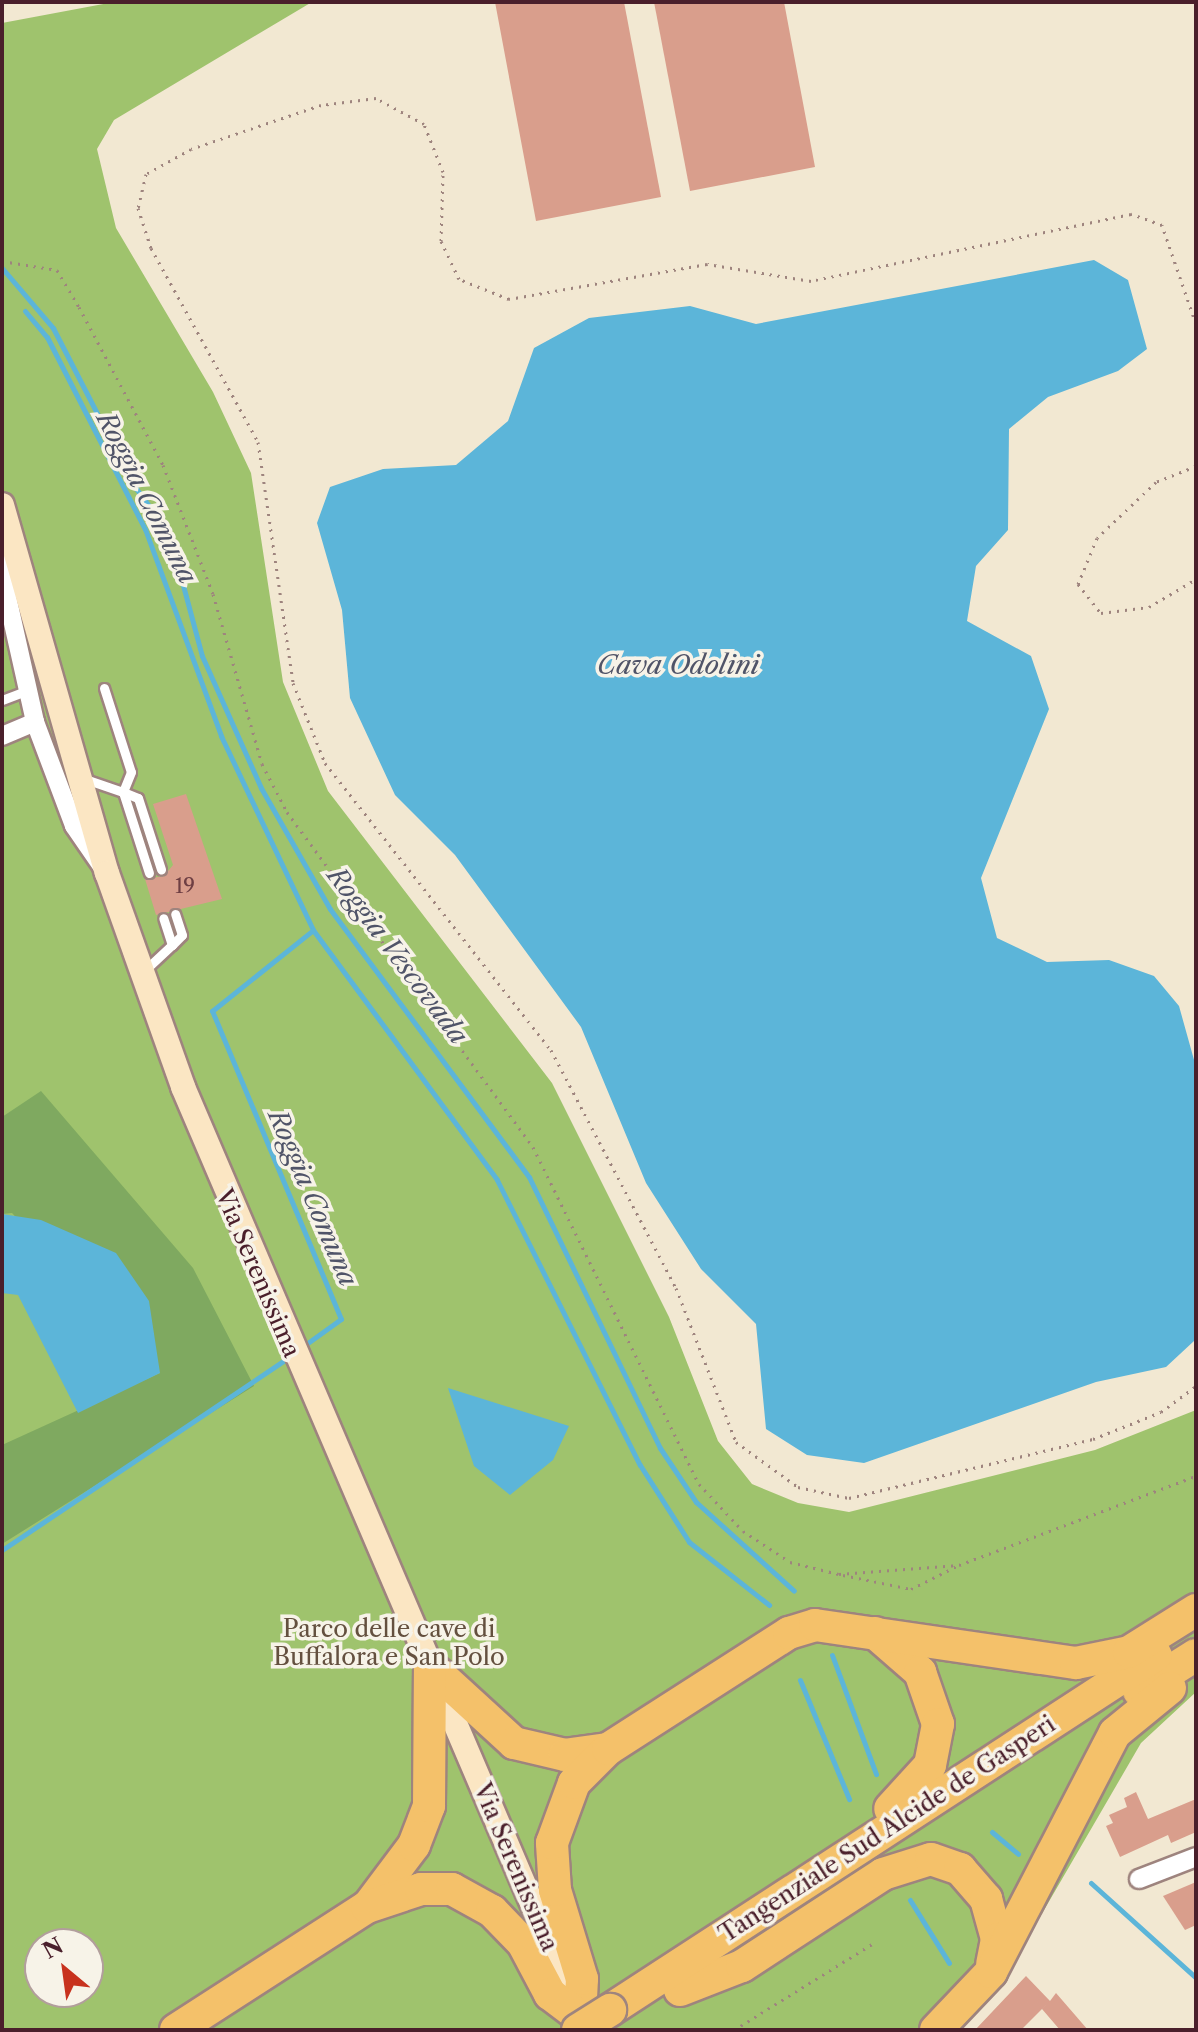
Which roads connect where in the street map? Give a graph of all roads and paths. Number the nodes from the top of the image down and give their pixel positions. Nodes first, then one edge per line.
1 (2, 261) edge
2 (1196, 324) edge
3 (1196, 466) edge
4 (2, 505) edge
5 (10, 535) junction
6 (1196, 579) edge
7 (104, 688) dead end
8 (26, 691) junction
9 (2, 700) edge
10 (35, 722) junction
11 (2, 736) edge
12 (78, 777) junction
13 (123, 792) junction
14 (161, 869) dead end
15 (107, 873) junction
16 (149, 873) dead end
17 (175, 914) dead end
18 (163, 918) dead end
19 (172, 945) junction
20 (142, 973) junction
21 (1196, 1386) edge
22 (1196, 1476) edge
23 (959, 1565) junction
24 (839, 1574) junction
25 (1196, 1610) edge
26 (869, 1629) junction
27 (1196, 1630) edge
28 (1196, 1655) edge
29 (430, 1666) junction
30 (1196, 1671) edge
31 (608, 1749) junction
32 (1196, 1857) edge
33 (1139, 1879) dead end
34 (367, 1907) junction
35 (744, 1922) junction
36 (872, 1944) dead end
37 (991, 1972) junction
38 (680, 1990) junction
39 (601, 2023) edge
40 (176, 2030) edge
41 (734, 2030) edge
42 (936, 2030) edge

1 - 24 path
2 - 21 path
3 - 6 path
4 - 5 main road, Via Serenissima
5 - 8 street
5 - 12 main road, Via Serenissima
7 - 13 lane
8 - 9 lane
8 - 10 street
10 - 11 street
10 - 15 street
12 - 13 lane
12 - 15 main road, Via Serenissima
13 - 14 lane
13 - 16 lane
15 - 20 main road, Via Serenissima
17 - 19 lane
18 - 19 lane
19 - 20 lane
20 - 29 main road, Via Serenissima
22 - 23 path
23 - 24 path
23 - 24 path
25 - 26 highway
26 - 31 highway
26 - 35 highway
27 - 35 highway, Tangenziale Sud Alcide de Gasperi
28 - 38 highway, Tangenziale Sud Alcide de Gasperi
29 - 31 highway
29 - 34 highway
29 - 39 main road, Via Serenissima
30 - 37 highway
31 - 39 highway
32 - 33 street
34 - 39 highway
34 - 40 highway
35 - 39 highway, Tangenziale Sud Alcide de Gasperi
36 - 41 path
37 - 38 highway
37 - 42 highway
38 - 39 highway, Tangenziale Sud Alcide de Gasperi

